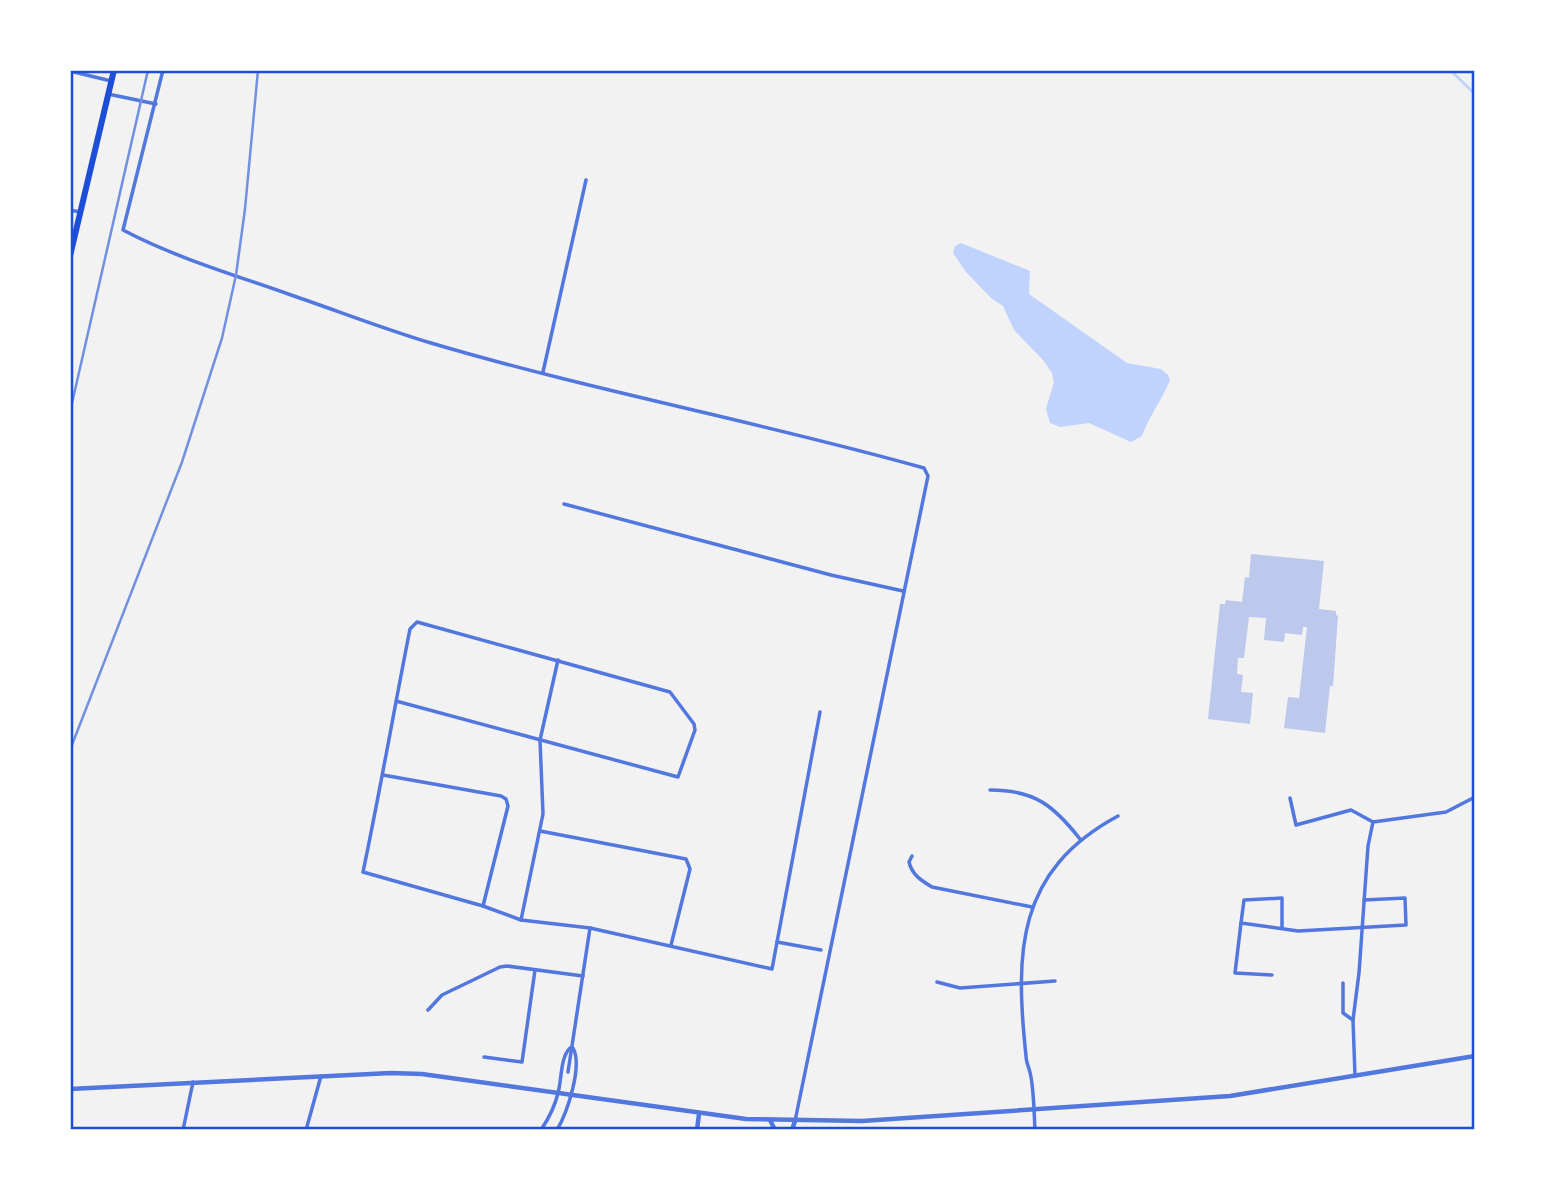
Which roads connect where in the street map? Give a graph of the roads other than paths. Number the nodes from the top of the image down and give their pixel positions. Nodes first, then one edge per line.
1 (114, 70) edge
2 (163, 70) edge
3 (70, 71) edge
4 (111, 81) junction
5 (108, 94) junction
6 (156, 104) junction
7 (586, 180) dead end
8 (70, 210) edge
9 (80, 212) junction
10 (70, 256) edge
11 (543, 372) junction
12 (564, 503) dead end
13 (903, 591) junction
14 (558, 660) junction
15 (396, 701) junction
16 (820, 712) dead end
17 (540, 740) junction
18 (383, 775) junction
19 (990, 790) dead end
20 (1475, 797) edge
21 (1290, 798) dead end
22 (1118, 816) dead end
23 (1373, 822) junction
24 (540, 831) junction
25 (1080, 839) junction
26 (912, 856) dead end
27 (1364, 900) junction
28 (483, 906) junction
29 (1032, 906) junction
30 (521, 920) junction
31 (1241, 923) junction
32 (590, 928) junction
33 (1282, 928) junction
34 (1363, 928) junction
35 (777, 942) junction
36 (671, 946) junction
37 (821, 950) dead end
38 (535, 970) junction
39 (1272, 975) dead end
40 (583, 976) junction
41 (1055, 981) dead end
42 (937, 982) dead end
43 (1021, 983) junction
44 (1343, 983) dead end
45 (428, 1010) dead end
46 (1353, 1020) junction
47 (572, 1046) junction
48 (1475, 1056) edge
49 (484, 1057) dead end
50 (565, 1072) junction
51 (574, 1073) junction
52 (321, 1076) junction
53 (1355, 1076) junction
54 (192, 1082) junction
55 (70, 1089) edge
56 (559, 1092) junction
57 (572, 1094) junction
58 (1034, 1111) junction
59 (699, 1114) junction
60 (770, 1120) junction
61 (795, 1121) junction
62 (183, 1130) edge
63 (306, 1130) edge
64 (541, 1130) edge
65 (557, 1130) edge
66 (697, 1130) edge
67 (775, 1130) edge
68 (792, 1130) edge
69 (1035, 1130) edge

1 - 4 main road
2 - 6 street
3 - 4 street
4 - 5 main road
5 - 6 street
5 - 9 main road
6 - 11 street
7 - 11 street
8 - 9 street
9 - 10 main road
11 - 13 street
12 - 13 street
13 - 61 street
14 - 15 street
14 - 17 street
14 - 17 street
15 - 17 street
15 - 18 street
16 - 35 street
17 - 24 street
18 - 28 street
18 - 28 street
19 - 25 street
20 - 23 street
21 - 23 street
22 - 25 street
23 - 27 street
24 - 30 street
24 - 36 street
25 - 29 street
26 - 29 street
27 - 34 street
27 - 34 street
28 - 30 street
29 - 43 street
30 - 32 street
31 - 33 street
31 - 33 street
31 - 39 street
32 - 36 street
32 - 40 street
33 - 34 street
34 - 46 street
35 - 36 street
35 - 37 street
38 - 40 street
38 - 45 street
38 - 49 street
40 - 47 street
41 - 43 street
42 - 43 street
43 - 58 street
44 - 46 street
46 - 53 street
47 - 50 street
47 - 51 street
48 - 53 street
50 - 51 street
50 - 56 street
51 - 57 street
52 - 54 street
52 - 56 street
52 - 63 street
53 - 58 street
54 - 55 street
54 - 62 street
56 - 57 street
56 - 64 street
57 - 59 street
57 - 65 street
58 - 61 street
58 - 69 street
59 - 60 street
59 - 66 street
60 - 61 street
60 - 67 street
61 - 68 street

